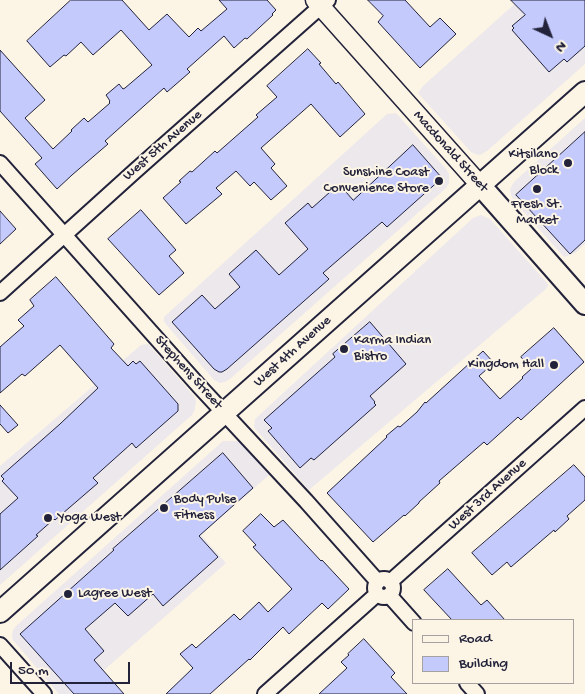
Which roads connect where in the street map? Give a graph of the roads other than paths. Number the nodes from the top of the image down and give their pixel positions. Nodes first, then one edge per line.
1 (321, 2) edge
2 (585, 92) edge
3 (0, 163) edge
4 (480, 185) junction
5 (64, 235) junction
6 (0, 293) edge
7 (585, 304) edge
8 (585, 408) edge
9 (224, 412) junction
10 (383, 588) junction
11 (0, 612) edge
12 (412, 621) edge
13 (0, 645) edge
14 (468, 684) edge
15 (44, 694) edge
16 (265, 694) edge
17 (477, 694) edge

1 - 4 street, Macdonald Street
1 - 5 street, West 5th Avenue
2 - 4 main road, West 4th Avenue
3 - 5 street, Stephens Street
4 - 7 main road, Macdonald Street
4 - 9 main road, West 4th Avenue
5 - 6 street, West 5th Avenue
5 - 9 street, Stephens Street
8 - 10 street, West 3rd Avenue
9 - 10 street, Stephens Street
9 - 11 main road, West 4th Avenue
10 - 12 street, Stephens Street
10 - 16 street, West 3rd Avenue
13 - 15 street
14 - 17 street

